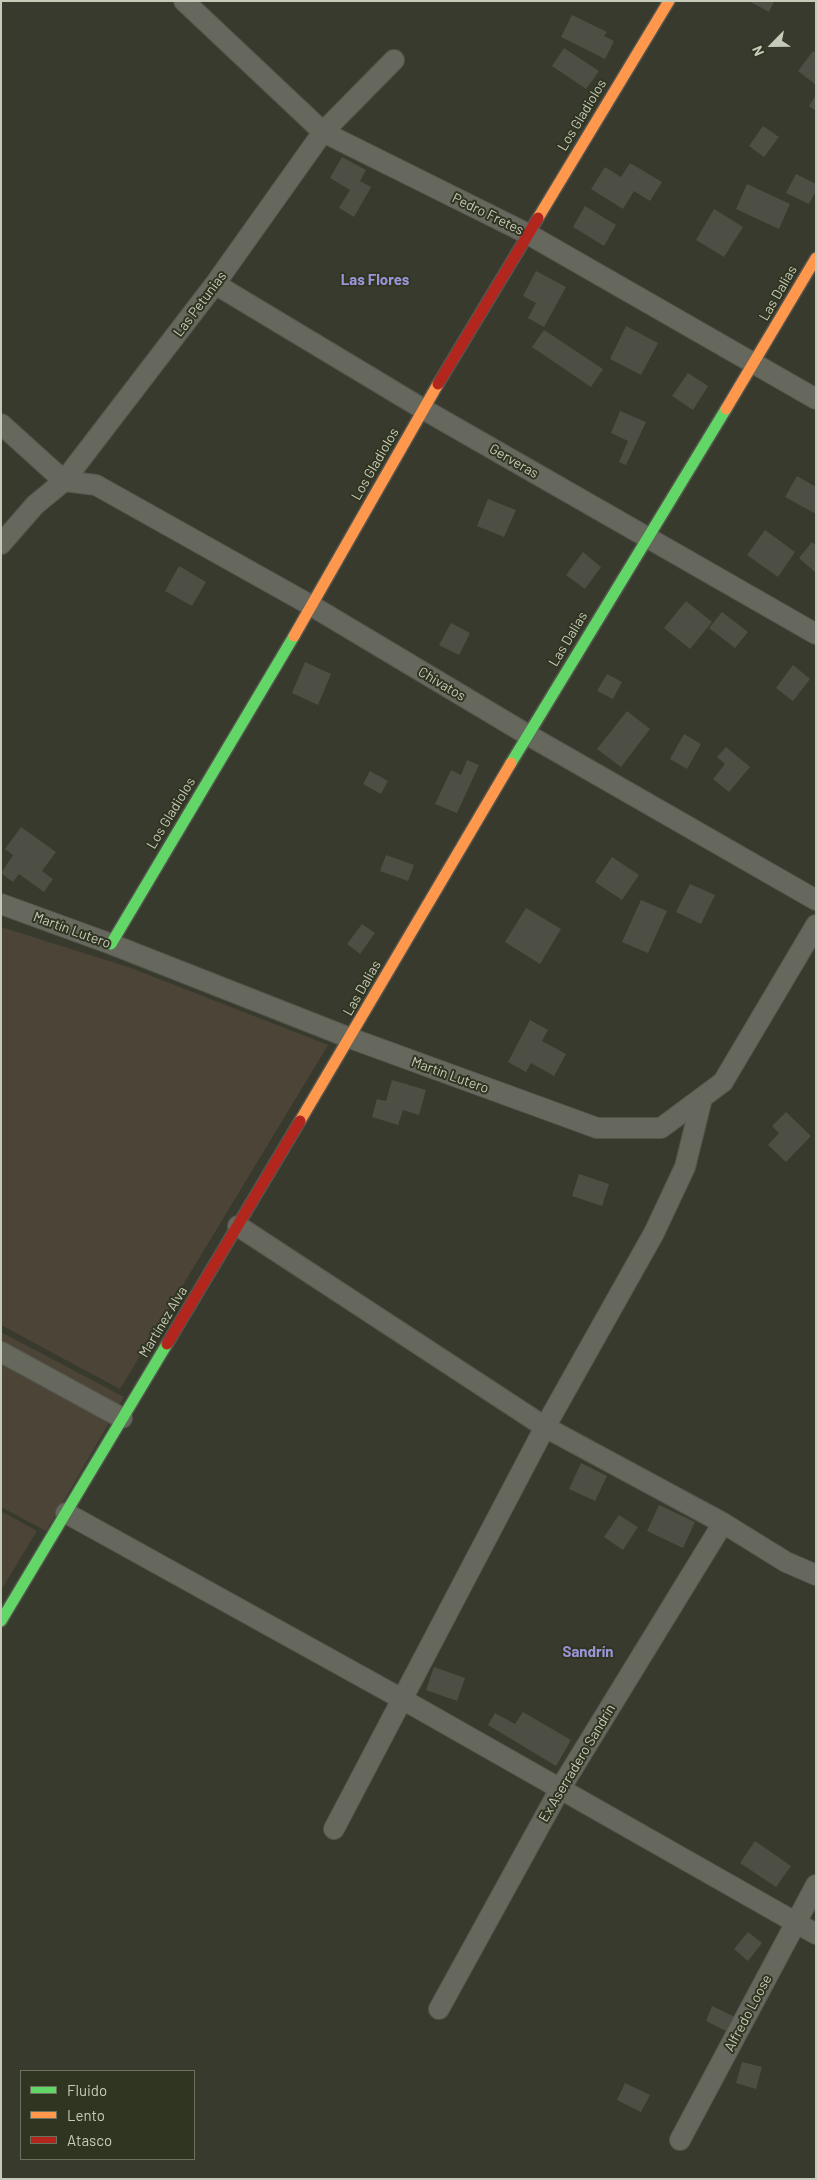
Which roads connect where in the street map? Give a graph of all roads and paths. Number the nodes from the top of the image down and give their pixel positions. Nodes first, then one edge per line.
1 (184, 1) edge
2 (669, 1) edge
3 (394, 60) dead end
4 (323, 132) junction
5 (528, 234) junction
6 (816, 258) edge
7 (215, 284) junction
8 (755, 362) junction
9 (816, 399) edge
10 (423, 409) junction
11 (1, 424) edge
12 (64, 481) junction
13 (648, 537) junction
14 (1, 544) edge
15 (312, 606) junction
16 (816, 634) edge
17 (528, 735) junction
18 (816, 900) edge
19 (1, 904) edge
20 (816, 925) edge
21 (111, 944) junction
22 (350, 1038) junction
23 (702, 1098) junction
24 (238, 1226) junction
25 (1, 1352) edge
26 (122, 1418) junction
27 (545, 1427) junction
28 (66, 1514) junction
29 (723, 1523) junction
30 (816, 1575) edge
31 (1, 1621) edge
32 (402, 1699) junction
33 (560, 1789) junction
34 (334, 1829) dead end
35 (816, 1885) edge
36 (796, 1923) junction
37 (816, 1934) edge
38 (439, 2009) dead end
39 (680, 2140) dead end

1 - 4 street, Pedro Fretes
2 - 5 street, Los Gladiolos
3 - 4 street, Las Petunias
4 - 5 street, Pedro Fretes
4 - 7 street, Las Petunias
5 - 8 street, Pedro Fretes
5 - 10 street, Los Gladiolos
6 - 8 street, Las Dalias
7 - 10 street, Gerveras
7 - 12 street, Las Petunias
8 - 9 street, Pedro Fretes
8 - 13 street, Las Dalias
10 - 13 street, Gerveras
10 - 15 street, Los Gladiolos
11 - 12 street
12 - 14 street, Las Petunias
12 - 15 street, Chivatos
13 - 16 street, Gerveras
13 - 17 street, Las Dalias
15 - 17 street, Chivatos
15 - 21 street, Los Gladiolos
17 - 18 street, Chivatos
17 - 22 street, Las Dalias
19 - 21 street, Martín Lutero
20 - 23 street, Martín Lutero
21 - 22 street, Martín Lutero
22 - 23 street, Martín Lutero
22 - 24 street, Martínez Alva
23 - 27 street
24 - 26 street, Martínez Alva
24 - 27 street
25 - 26 street
26 - 28 street, Martínez Alva
27 - 29 street
27 - 32 street
28 - 31 street, Martínez Alva
28 - 32 street
29 - 30 street
29 - 33 street, Ex Aserradero Sandrín
32 - 33 street
32 - 34 street
33 - 36 street
33 - 38 street, Ex Aserradero Sandrín
35 - 36 street, Alfredo Loose
36 - 37 street
36 - 39 street, Alfredo Loose

